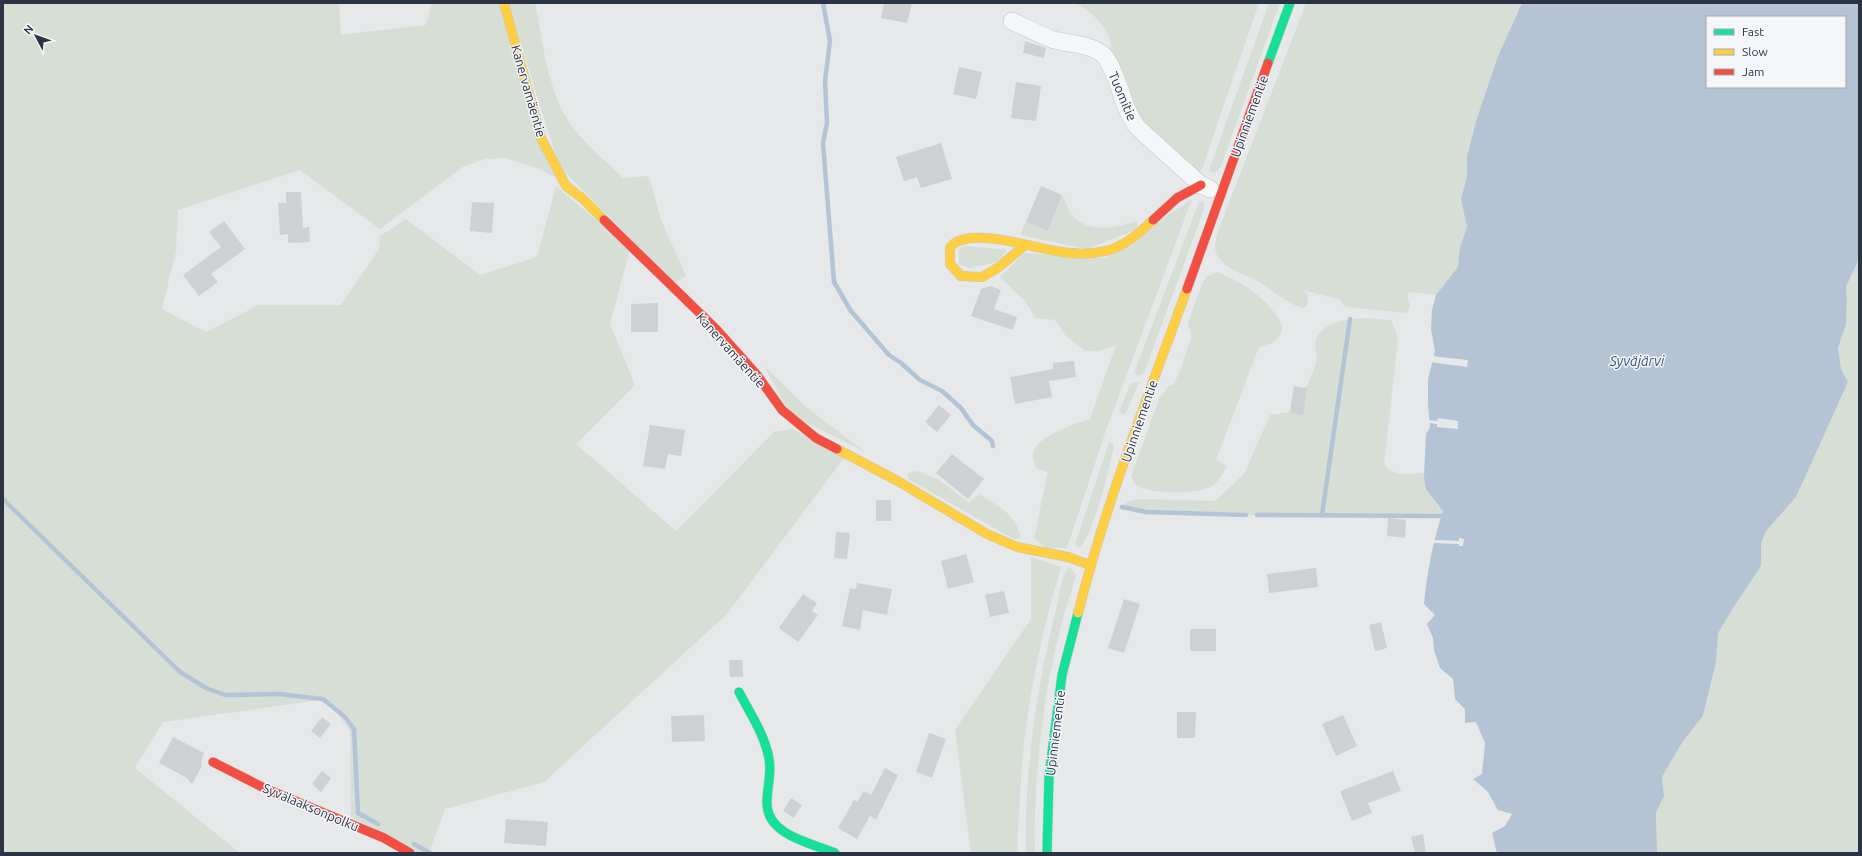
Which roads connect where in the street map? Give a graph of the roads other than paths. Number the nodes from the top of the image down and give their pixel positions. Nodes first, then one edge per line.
1 (504, 3) edge
2 (1290, 3) edge
3 (1012, 21) dead end
4 (1201, 185) junction
5 (1222, 194) junction
6 (1024, 246) junction
7 (1090, 565) junction
8 (739, 692) dead end
9 (213, 762) dead end
10 (410, 853) edge
11 (835, 853) edge
12 (1047, 853) edge

1 - 7 street, Kanervamäentie
2 - 5 street, Upinniementie
3 - 4 street, Tuomitie
4 - 5 street, Tuomitie
4 - 6 street
5 - 7 street, Upinniementie
6 - 6 street
7 - 12 street, Upinniementie
8 - 11 street
9 - 10 street, Syvälaaksonpolku

